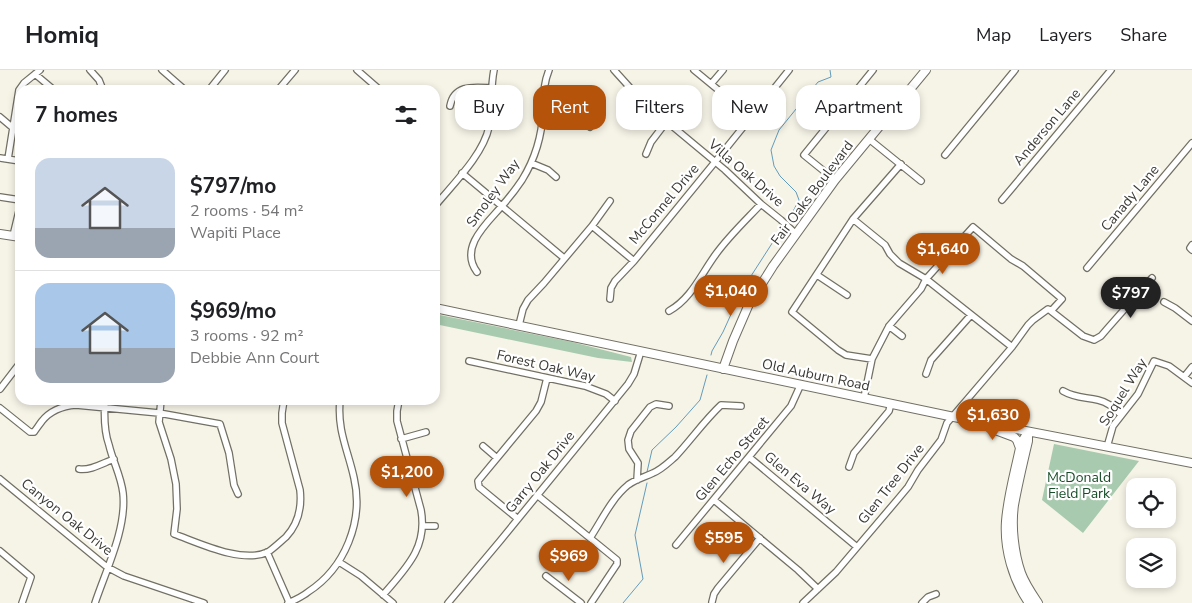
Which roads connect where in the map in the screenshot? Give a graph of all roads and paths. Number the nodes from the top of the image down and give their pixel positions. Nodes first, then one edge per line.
1 (90, 70) edge
2 (162, 70) edge
3 (225, 70) edge
4 (295, 70) edge
5 (357, 70) edge
6 (494, 70) edge
7 (549, 70) edge
8 (614, 70) edge
9 (694, 70) edge
10 (723, 70) edge
11 (789, 70) edge
12 (873, 70) edge
13 (926, 70) edge
14 (1015, 70) edge
15 (1111, 70) edge
16 (38, 72) edge
17 (711, 84) joint
18 (23, 85) edge
19 (50, 85) edge
20 (101, 85) edge
21 (179, 85) edge
22 (213, 85) edge
23 (282, 85) edge
24 (374, 85) edge
25 (492, 85) edge
26 (545, 85) edge
27 (628, 85) edge
28 (777, 85) edge
29 (455, 94) edge
30 (450, 106) dead end
31 (15, 115) edge
32 (0, 117) edge
33 (13, 128) junction
34 (488, 130) edge
35 (541, 130) edge
36 (660, 130) edge
37 (677, 130) edge
38 (741, 130) edge
39 (869, 139) junction
40 (1192, 143) edge
41 (646, 154) dead end
42 (945, 154) dead end
43 (0, 158) edge
44 (8, 159) junction
45 (15, 160) edge
46 (715, 162) junction
47 (531, 163) junction
48 (901, 164) junction
49 (462, 173) junction
50 (556, 177) dead end
51 (835, 180) junction
52 (921, 181) dead end
53 (0, 197) edge
54 (15, 199) edge
55 (440, 200) edge
56 (610, 200) dead end
57 (1002, 200) dead end
58 (761, 204) junction
59 (502, 206) junction
60 (853, 219) junction
61 (592, 226) junction
62 (0, 234) edge
63 (796, 234) junction
64 (15, 236) edge
65 (1192, 245) edge
66 (1192, 250) edge
67 (564, 258) junction
68 (634, 261) junction
69 (1087, 268) dead end
70 (477, 272) dead end
71 (817, 275) junction
72 (1152, 278) dead end
73 (926, 279) junction
74 (848, 295) dead end
75 (610, 299) dead end
76 (1164, 302) dead end
77 (440, 309) edge
78 (1051, 311) junction
79 (669, 312) dead end
80 (971, 315) junction
81 (1192, 322) edge
82 (519, 325) junction
83 (889, 326) junction
84 (902, 336) dead end
85 (1012, 347) junction
86 (641, 351) junction
87 (872, 360) junction
88 (469, 361) dead end
89 (1192, 367) edge
90 (723, 368) junction
91 (15, 370) edge
92 (926, 374) dead end
93 (1184, 377) junction
94 (546, 378) junction
95 (801, 384) junction
96 (1192, 384) edge
97 (0, 389) edge
98 (1063, 391) dead end
99 (864, 398) junction
100 (615, 401) junction
101 (891, 404) junction
102 (160, 405) edge
103 (283, 405) edge
104 (340, 405) edge
105 (398, 405) edge
106 (669, 406) dead end
107 (741, 406) dead end
108 (0, 408) edge
109 (105, 408) junction
110 (159, 413) junction
111 (1121, 415) junction
112 (954, 416) junction
113 (980, 422) junction
114 (426, 432) dead end
115 (1028, 432) junction
116 (401, 439) junction
117 (483, 446) dead end
118 (1107, 447) junction
119 (1020, 448) junction
120 (749, 457) junction
121 (497, 458) junction
122 (114, 459) junction
123 (1192, 464) edge
124 (849, 467) dead end
125 (79, 469) dead end
126 (0, 479) edge
127 (637, 480) junction
128 (238, 494) dead end
129 (537, 495) junction
130 (714, 500) junction
131 (518, 519) junction
132 (422, 526) junction
133 (435, 526) dead end
134 (590, 538) junction
135 (760, 538) junction
136 (676, 545) dead end
137 (857, 547) junction
138 (0, 551) edge
139 (267, 552) junction
140 (339, 562) junction
141 (107, 567) junction
142 (546, 576) dead end
143 (818, 589) junction
144 (936, 594) dead end
145 (383, 596) junction
146 (712, 602) edge
147 (22, 603) edge
148 (95, 603) edge
149 (204, 603) edge
150 (289, 603) edge
151 (394, 603) edge
152 (448, 603) edge
153 (581, 603) edge
154 (591, 603) edge
155 (803, 603) edge
156 (922, 603) edge
157 (1029, 603) edge
158 (1038, 603) edge

1 - 20 street
2 - 21 street
3 - 22 street
4 - 23 street
5 - 24 street
6 - 25 street
7 - 26 street, Smoley Way
8 - 27 street, Villa Oak Drive
9 - 17 street
10 - 17 street
11 - 28 street, McConnel Drive
12 - 51 street
13 - 39 main road, Fair Oaks Boulevard
14 - 42 street
15 - 57 street, Anderson Lane
16 - 18 street
16 - 19 street
29 - 30 street
31 - 33 street
32 - 33 street
33 - 44 street
34 - 49 street
35 - 47 street, Smoley Way
36 - 41 street
37 - 46 street, Villa Oak Drive
38 - 46 street, McConnel Drive
39 - 48 street
39 - 51 main road, Fair Oaks Boulevard
40 - 69 street, Canady Lane
43 - 44 street
44 - 45 street
46 - 58 street, Villa Oak Drive
46 - 68 street, McConnel Drive
47 - 50 street
47 - 59 street, Smoley Way
48 - 52 street
48 - 60 street
49 - 55 street
49 - 59 street
51 - 63 main road, Fair Oaks Boulevard
53 - 54 street
56 - 61 street
58 - 63 street, Villa Oak Drive
58 - 79 street
59 - 67 street
59 - 70 street, Smoley Way
60 - 71 street
60 - 73 street
61 - 67 street
61 - 68 street
62 - 64 main road
63 - 90 main road, Fair Oaks Boulevard
65 - 66 street
67 - 82 street
68 - 75 street, McConnel Drive
71 - 74 street
71 - 87 street
72 - 78 street
73 - 78 street
73 - 80 street
73 - 83 street
76 - 81 street
77 - 82 main road, Old Auburn Road
78 - 85 street, Glen Tree Drive
80 - 85 street
80 - 92 street
82 - 86 main road, Old Auburn Road
83 - 84 street
83 - 87 street
85 - 112 street, Glen Tree Drive
86 - 90 main road, Old Auburn Road
86 - 100 street, Garry Oak Drive
87 - 99 street
88 - 94 street, Forest Oak Way
89 - 93 street
90 - 95 main road, Old Auburn Road
91 - 97 street
93 - 96 street, Soquel Way
93 - 111 street, Soquel Way
94 - 100 street, Forest Oak Way
94 - 121 street
95 - 99 main road, Old Auburn Road
95 - 120 street, Glen Echo Street
98 - 111 street
99 - 101 main road, Old Auburn Road
100 - 129 street, Garry Oak Drive
101 - 112 main road, Old Auburn Road
101 - 124 street
102 - 110 street
103 - 139 street
104 - 140 street
105 - 116 street
106 - 127 street
107 - 127 street
108 - 109 street
109 - 110 street
109 - 122 street
110 - 128 street
110 - 139 street
111 - 118 street, Soquel Way
112 - 113 main road, Old Auburn Road
112 - 137 street, Glen Tree Drive
113 - 115 main road, Old Auburn Road
113 - 119 main road
114 - 116 street
115 - 118 main road, Old Auburn Road
115 - 119 main road
115 - 158 main road
116 - 132 street
117 - 121 street
118 - 123 main road, Old Auburn Road
119 - 157 main road
120 - 130 street, Glen Echo Street
120 - 137 street, Glen Eva Way
121 - 131 street
122 - 125 street
122 - 141 street
126 - 141 street, Canyon Oak Drive
127 - 134 street
129 - 131 street, Garry Oak Drive
129 - 134 street
130 - 135 street
130 - 136 street, Glen Echo Street
131 - 152 street, Garry Oak Drive
132 - 133 street
132 - 145 street
134 - 154 street
135 - 143 street
135 - 146 street
137 - 143 street, Glen Tree Drive
138 - 147 street
139 - 150 street
140 - 145 street
140 - 150 street
141 - 148 street
141 - 149 street, Canyon Oak Drive
142 - 153 street
143 - 155 street, Glen Tree Drive
144 - 156 street
145 - 151 street

